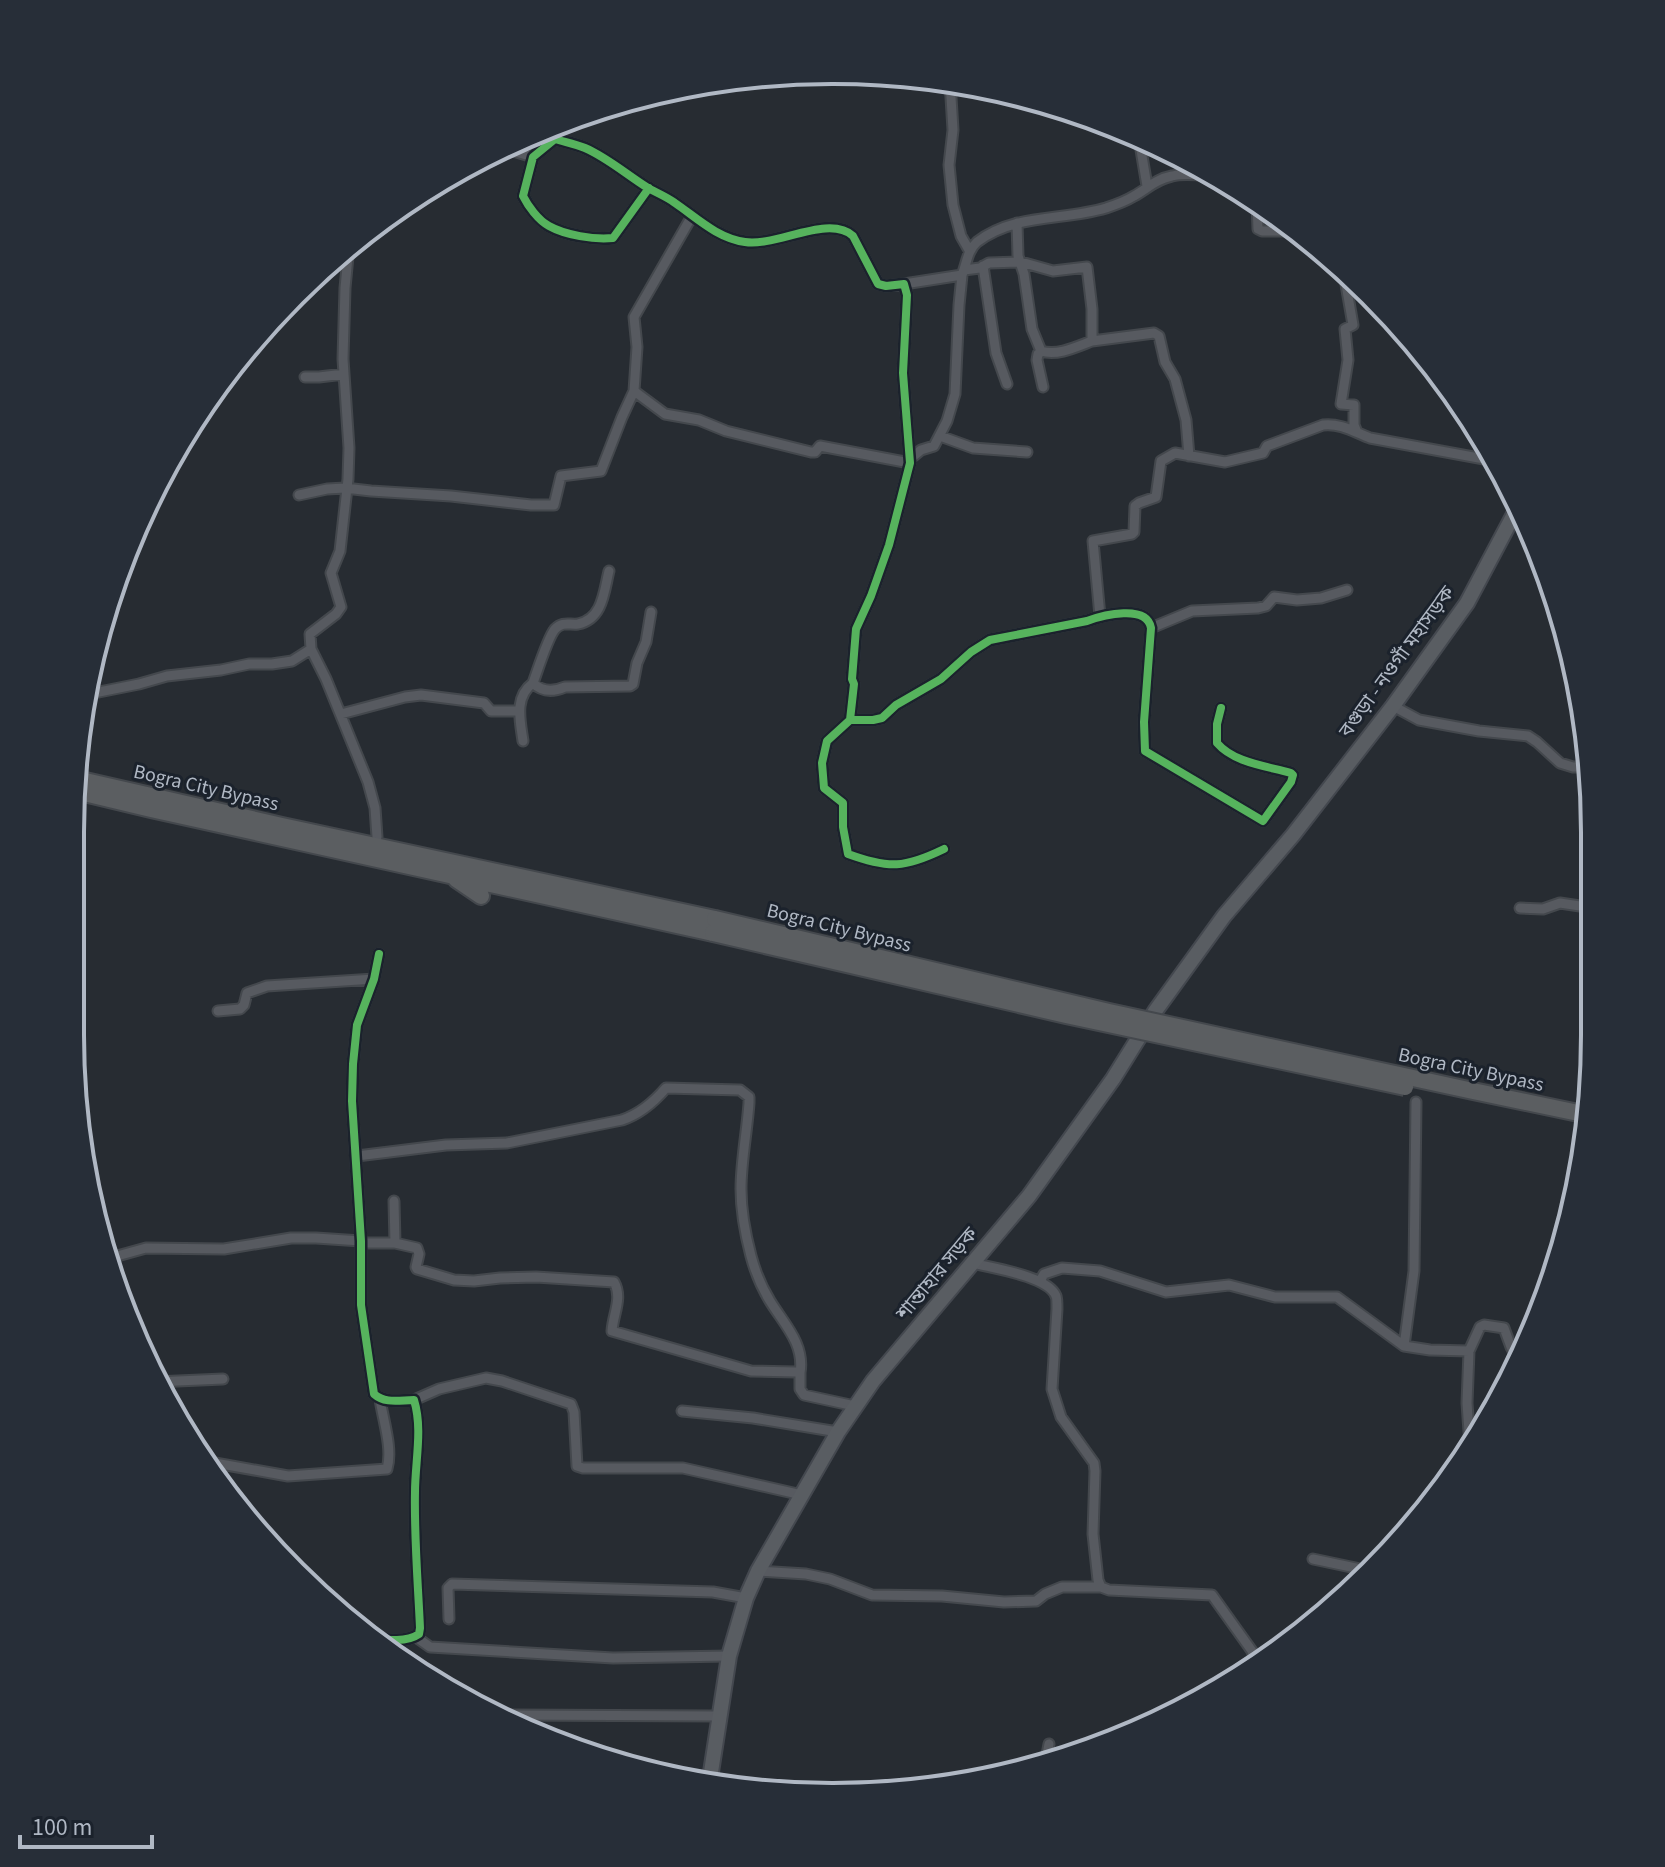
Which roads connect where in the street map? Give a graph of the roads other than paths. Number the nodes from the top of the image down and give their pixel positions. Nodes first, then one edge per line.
1 (951, 93) edge
2 (1141, 151) edge
3 (519, 153) edge
4 (533, 157) junction
5 (1190, 175) edge
6 (1147, 186) junction
7 (649, 188) junction
8 (692, 216) junction
9 (1258, 217) edge
10 (1017, 223) junction
11 (1277, 231) edge
12 (969, 250) junction
13 (1021, 262) junction
14 (347, 263) edge
15 (983, 266) junction
16 (963, 272) junction
17 (904, 284) junction
18 (1347, 289) edge
19 (1092, 341) junction
20 (1041, 352) junction
21 (344, 374) junction
22 (305, 377) dead end
23 (1007, 384) dead end
24 (1043, 387) dead end
25 (634, 391) junction
26 (1356, 430) junction
27 (940, 436) junction
28 (1027, 452) dead end
29 (1189, 456) junction
30 (1481, 458) edge
31 (910, 461) junction
32 (345, 488) junction
33 (299, 495) dead end
34 (1512, 519) edge
35 (609, 571) dead end
36 (1347, 590) dead end
37 (651, 612) dead end
38 (1100, 616) junction
39 (1151, 628) junction
40 (311, 649) junction
41 (533, 683) junction
42 (97, 692) edge
43 (1393, 706) junction
44 (1221, 708) dead end
45 (519, 711) junction
46 (341, 714) junction
47 (850, 720) junction
48 (523, 741) dead end
49 (1578, 767) edge
50 (86, 781) edge
51 (86, 793) edge
52 (1293, 835) joint
53 (377, 837) dead end
54 (944, 849) dead end
55 (449, 874) junction
56 (481, 896) dead end
57 (1581, 906) edge
58 (1520, 908) dead end
59 (714, 926) junction
60 (379, 954) dead end
61 (374, 979) junction
62 (218, 1011) dead end
63 (1416, 1102) dead end
64 (1577, 1113) edge
65 (1576, 1124) edge
66 (357, 1156) junction
67 (394, 1201) dead end
68 (361, 1242) junction
69 (395, 1243) junction
70 (118, 1256) edge
71 (972, 1263) junction
72 (1040, 1281) junction
73 (1404, 1346) junction
74 (1512, 1348) edge
75 (1469, 1351) junction
76 (800, 1373) junction
77 (223, 1379) dead end
78 (169, 1381) edge
79 (380, 1399) junction
80 (414, 1400) junction
81 (855, 1406) junction
82 (682, 1411) dead end
83 (1469, 1428) edge
84 (838, 1432) junction
85 (220, 1464) edge
86 (802, 1495) junction
87 (1313, 1559) dead end
88 (1357, 1568) edge
89 (758, 1571) junction
90 (1101, 1587) junction
91 (746, 1598) junction
92 (449, 1619) dead end
93 (416, 1637) junction
94 (393, 1639) edge
95 (1253, 1654) edge
96 (729, 1656) junction
97 (522, 1715) edge
98 (719, 1716) junction
99 (1049, 1744) dead end
100 (1048, 1751) edge
101 (711, 1773) edge

1 - 12 street
2 - 6 street
3 - 4 street
4 - 7 street
4 - 7 street
5 - 6 street
6 - 10 street
7 - 8 street
8 - 17 street
8 - 25 street
9 - 11 street
10 - 12 street
10 - 13 street
12 - 16 street
13 - 15 street
13 - 19 street
13 - 20 street
14 - 21 street
15 - 16 street
15 - 23 street
16 - 17 street
16 - 27 street
17 - 31 street
18 - 26 street
19 - 20 street
19 - 29 street
20 - 24 street
21 - 22 street
21 - 32 street
25 - 31 street
25 - 32 street
26 - 29 street
26 - 30 street
27 - 28 street
27 - 31 street
29 - 38 street
31 - 47 street
32 - 33 street
32 - 40 street
34 - 43 main road, বগুড়া - নওগাঁ মহাসড়ক
35 - 41 street
36 - 39 street
37 - 41 street
38 - 39 street
38 - 47 street
39 - 44 street
40 - 42 street
40 - 46 street
41 - 45 street
43 - 49 street
43 - 52 main road, বগুড়া - নওগাঁ মহাসড়ক
45 - 46 street
45 - 48 street
46 - 53 street
47 - 54 street
50 - 59 highway, Bogra City Bypass
51 - 55 highway, Bogra City Bypass
52 - 71 main road, শান্তাহার সড়ক
55 - 56 highway
55 - 59 highway, Bogra City Bypass
57 - 58 street
59 - 64 highway, Bogra City Bypass, bridge
59 - 65 highway, Bogra City Bypass, bridge
60 - 61 street
61 - 62 street
61 - 66 street
63 - 73 street
66 - 68 street
66 - 76 street
67 - 69 street
68 - 69 street
68 - 70 street
68 - 79 street
69 - 76 street
71 - 72 street
71 - 81 main road, শান্তাহার সড়ক
72 - 73 street
72 - 90 street
73 - 75 street
74 - 75 street
75 - 83 street
76 - 81 street
77 - 78 street
79 - 80 street
79 - 85 street
80 - 86 street
80 - 93 street
81 - 84 main road, শান্তাহার সড়ক
82 - 84 street
84 - 86 main road, শান্তাহার সড়ক
86 - 89 main road, শান্তাহার সড়ক
87 - 88 street
89 - 90 street
89 - 91 main road, শান্তাহার সড়ক
90 - 95 street
91 - 92 street
91 - 96 main road, শান্তাহার সড়ক
93 - 94 street
93 - 96 street
96 - 98 main road, শান্তাহার সড়ক
97 - 98 street
98 - 101 main road, শান্তাহার সড়ক
99 - 100 street

